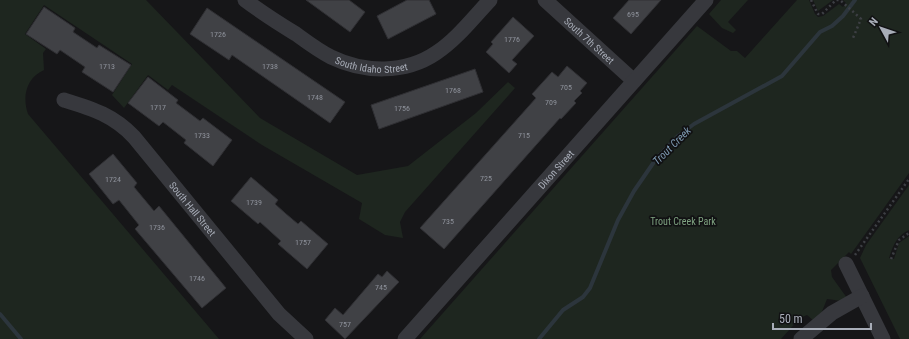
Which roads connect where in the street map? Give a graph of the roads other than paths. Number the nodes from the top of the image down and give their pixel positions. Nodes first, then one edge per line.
1 (245, 0) edge
2 (490, 0) edge
3 (545, 0) edge
4 (706, 0) edge
5 (634, 81) junction
6 (64, 100) dead end
7 (851, 260) road end
8 (862, 296) junction
9 (306, 339) edge
10 (405, 339) edge
11 (801, 339) edge
12 (883, 339) edge

1 - 2 street, South Idaho Street
3 - 5 street, South 7th Street
4 - 5 street, Dixon Street
5 - 10 street, Dixon Street
6 - 9 street, South Hall Street
7 - 8 street
8 - 11 street
8 - 12 street

